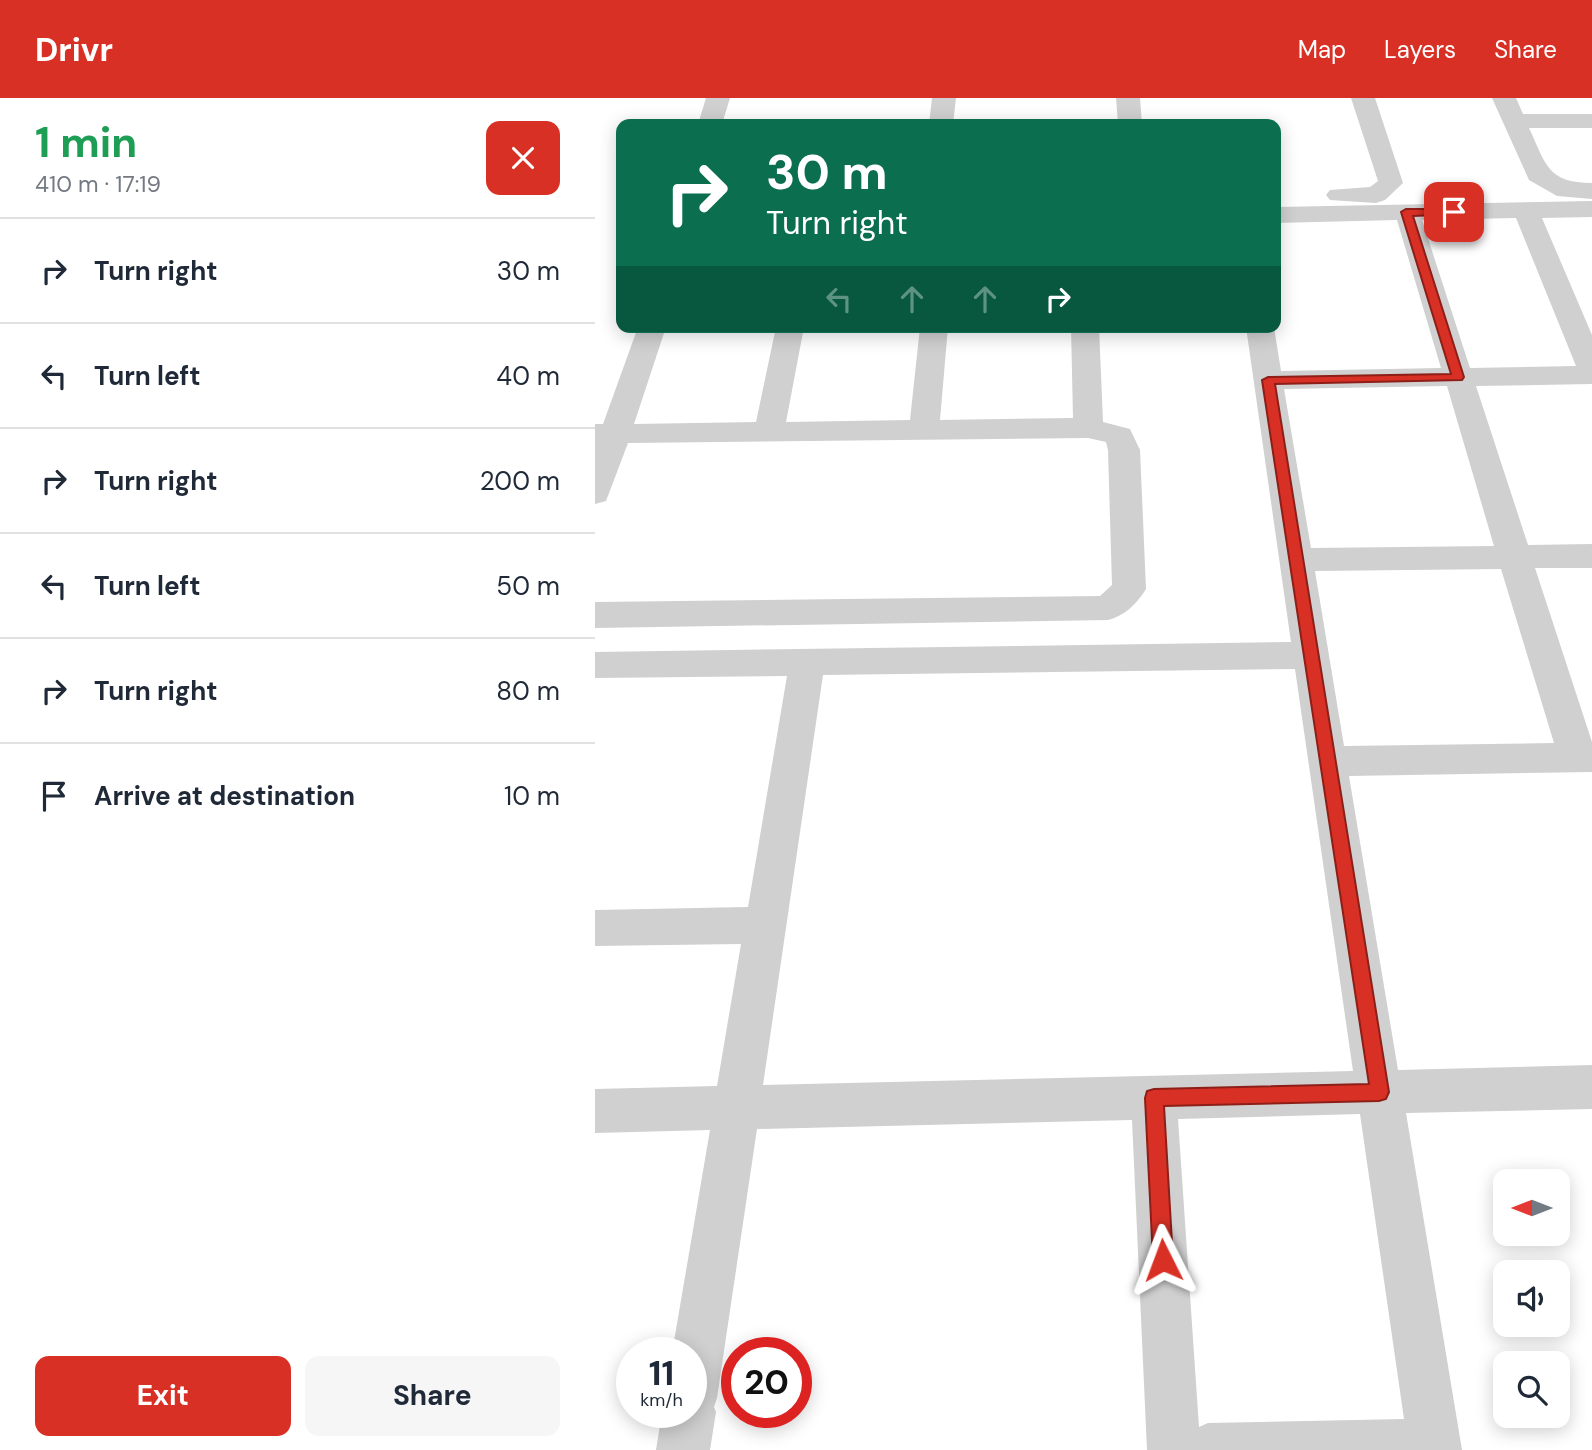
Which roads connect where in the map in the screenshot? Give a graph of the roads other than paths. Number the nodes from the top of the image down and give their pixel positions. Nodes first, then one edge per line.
1 (718, 98) edge
2 (944, 98) edge
3 (1128, 98) edge
4 (1363, 98) edge
5 (1504, 98) edge
6 (711, 119) edge
7 (942, 119) edge
8 (1130, 119) edge
9 (1514, 121) junction
10 (1592, 121) edge
11 (1592, 191) edge
12 (1281, 195) edge
13 (1592, 209) edge
14 (1525, 211) junction
15 (1406, 212) junction
16 (1281, 215) edge
17 (649, 333) edge
18 (789, 333) edge
19 (933, 333) edge
20 (1085, 333) edge
21 (1261, 333) edge
22 (1592, 369) edge
23 (1592, 375) edge
24 (1458, 377) junction
25 (1268, 380) junction
26 (1088, 428) junction
27 (924, 430) junction
28 (769, 432) junction
29 (605, 434) edge
30 (595, 493) edge
31 (1592, 556) edge
32 (1514, 557) junction
33 (1296, 560) junction
34 (595, 615) edge
35 (1311, 655) junction
36 (807, 662) junction
37 (595, 665) edge
38 (1584, 757) edge
39 (1327, 761) junction
40 (766, 925) junction
41 (595, 928) edge
42 (1592, 1087) edge
43 (1379, 1092) junction
44 (1154, 1098) junction
45 (595, 1111) edge
46 (701, 1337) edge
47 (686, 1428) edge
48 (1435, 1448) edge
49 (683, 1450) edge
50 (1174, 1450) edge
51 (1208, 1450) edge

1 - 6 lane
2 - 7 lane
3 - 8 lane
4 - 12 lane
5 - 9 lane
9 - 10 lane
9 - 11 lane
13 - 14 lane
14 - 15 lane
14 - 22 lane
15 - 16 lane
15 - 24 lane
17 - 29 lane
18 - 28 lane
19 - 27 lane
20 - 26 lane
21 - 25 lane
23 - 24 lane
24 - 25 lane
24 - 32 lane
25 - 33 lane
26 - 27 lane
26 - 34 lane
27 - 28 lane
28 - 29 lane
29 - 30 lane
31 - 32 lane
32 - 33 lane
32 - 38 lane
33 - 35 lane
35 - 36 lane
35 - 39 lane
36 - 37 lane
36 - 40 lane
38 - 39 lane
39 - 43 lane
40 - 41 lane
40 - 46 lane
42 - 43 lane
43 - 44 lane
43 - 48 lane
44 - 45 lane
44 - 50 lane
47 - 49 lane
48 - 51 lane

